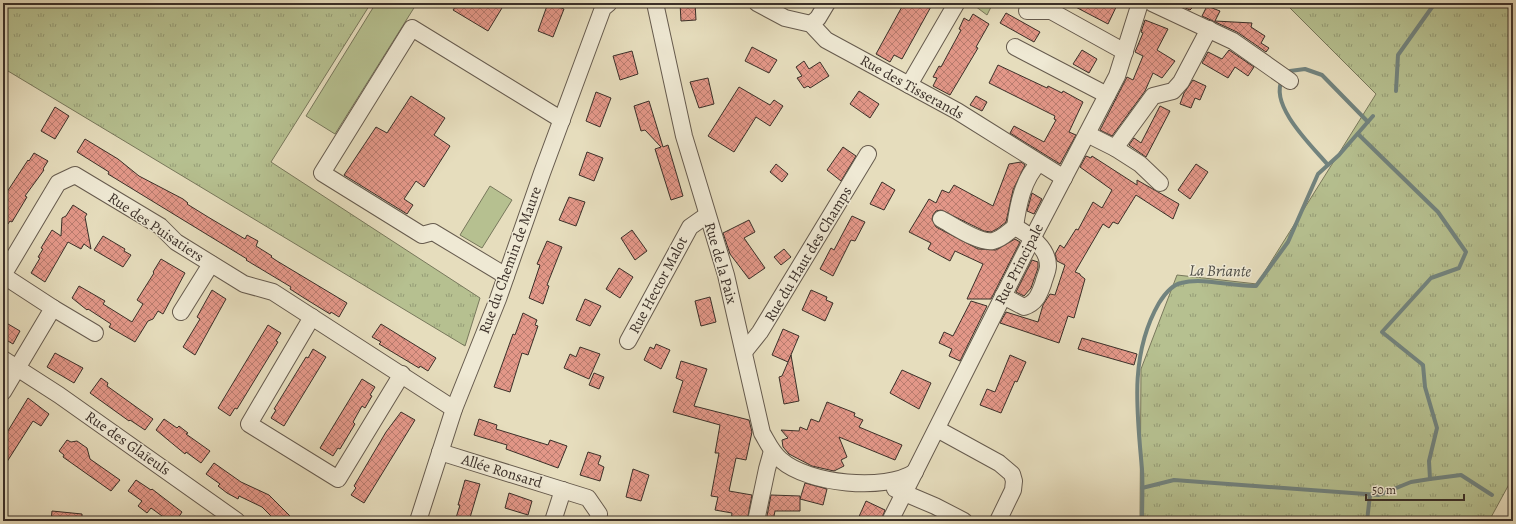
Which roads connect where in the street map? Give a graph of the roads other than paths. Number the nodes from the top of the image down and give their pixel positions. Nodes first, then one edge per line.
1 (609, 3) edge
2 (655, 3) edge
3 (758, 3) edge
4 (827, 3) edge
5 (1140, 3) edge
6 (1152, 3) edge
7 (956, 4) edge
8 (1027, 11) dead end
9 (810, 24) junction
10 (1209, 29) junction
11 (1015, 47) dead end
12 (1125, 52) junction
13 (1284, 77) dead end
14 (909, 85) junction
15 (1107, 95) junction
16 (562, 120) junction
17 (1087, 134) junction
18 (1115, 148) junction
19 (868, 154) dead end
20 (1038, 163) junction
21 (1064, 178) junction
22 (1160, 183) dead end
23 (707, 214) junction
24 (941, 220) dead end
25 (1015, 227) junction
26 (1033, 237) junction
27 (211, 264) junction
28 (506, 276) junction
29 (1003, 296) junction
30 (53, 308) junction
31 (182, 312) dead end
32 (312, 317) junction
33 (95, 333) dead end
34 (628, 341) dead end
35 (744, 352) junction
36 (3, 359) edge
37 (18, 368) junction
38 (402, 374) junction
39 (3, 392) edge
40 (454, 409) junction
41 (937, 429) junction
42 (772, 451) junction
43 (440, 452) junction
44 (914, 472) junction
45 (879, 483) junction
46 (563, 490) junction
47 (904, 492) junction
48 (237, 521) edge
49 (418, 521) edge
50 (553, 521) edge
51 (596, 521) edge
52 (756, 521) edge
53 (890, 521) edge
54 (964, 521) edge
55 (998, 521) edge

1 - 16 street, Rue du Chemin de Maure
2 - 23 street, Rue de la Paix
3 - 9 street
4 - 9 street
5 - 12 street, Rue Principale
6 - 10 street
7 - 14 street
8 - 12 street
9 - 14 street, Rue des Tisserands
10 - 13 street
10 - 18 street
11 - 15 street
12 - 15 street, Rue Principale
14 - 20 street, Rue des Tisserands
15 - 17 street, Rue Principale
16 - 28 street, Rue du Chemin de Maure
16 - 28 street
17 - 18 street
17 - 21 street, Rue Principale
18 - 22 street
19 - 35 street, Rue du Haut des Champs
20 - 21 street, Rue des Tisserands
20 - 25 street
21 - 26 street, Rue Principale
23 - 34 street, Rue Hector Malot
23 - 35 street, Rue de la Paix
24 - 25 street
25 - 26 street
26 - 29 street, Rue Principale
26 - 29 street
27 - 30 street, Rue des Puisatiers
27 - 31 street
27 - 32 street, Rue des Puisatiers
28 - 40 street, Rue du Chemin de Maure
29 - 41 street, Rue Principale
30 - 33 street
30 - 37 street
32 - 38 street, Rue des Puisatiers
32 - 38 street
35 - 42 street, Rue de la Paix
36 - 37 street, Rue des Glaïeuls
37 - 39 street
37 - 48 street, Rue des Glaïeuls
38 - 40 street, Rue des Puisatiers
40 - 43 street, Rue du Chemin de Maure
41 - 44 street, Rue Principale
41 - 55 street
42 - 45 street
42 - 52 street
43 - 46 street, Allée Ronsard
43 - 49 street, Rue du Chemin de Maure
44 - 45 street
44 - 47 street, Rue Principale
45 - 47 street
46 - 50 street, Allée Ronsard
46 - 51 street, Allée Ronsard
47 - 53 street, Rue Principale
47 - 54 street

